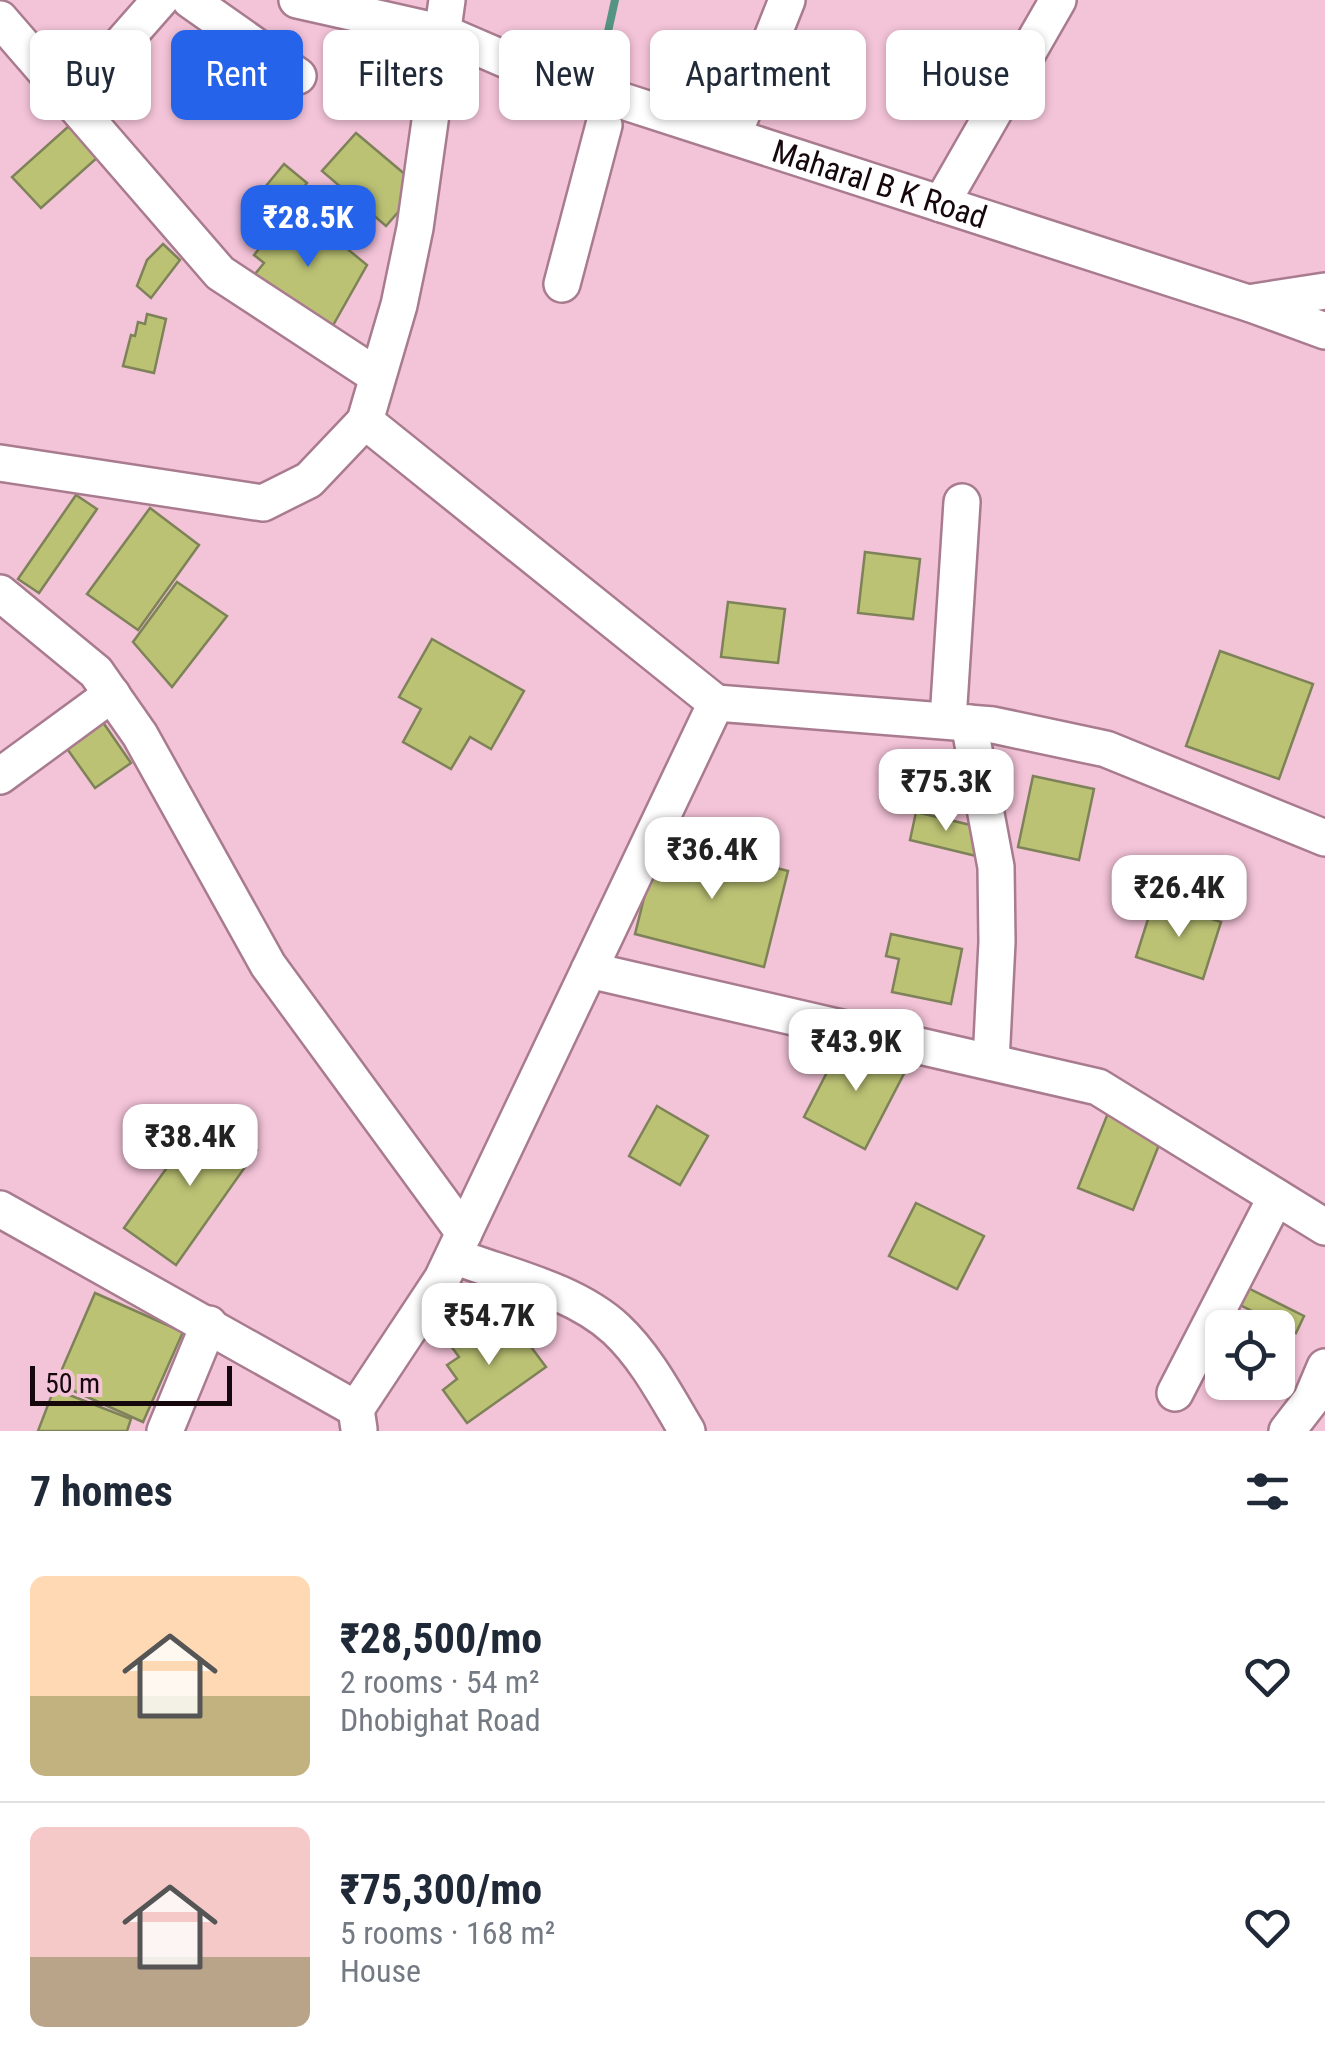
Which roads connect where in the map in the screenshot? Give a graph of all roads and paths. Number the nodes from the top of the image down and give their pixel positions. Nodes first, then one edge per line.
1 (160, 0) edge
2 (190, 0) edge
3 (297, 0) edge
4 (787, 0) edge
5 (1058, 0) edge
6 (445, 16) edge
7 (0, 19) edge
8 (134, 30) edge
9 (233, 30) edge
10 (30, 54) edge
11 (87, 120) edge
12 (604, 125) dead end
13 (734, 136) junction
14 (941, 204) junction
15 (562, 284) dead end
16 (1325, 292) edge
17 (1248, 303) junction
18 (1325, 331) edge
19 (377, 376) junction
20 (365, 421) junction
21 (0, 464) edge
22 (962, 502) dead end
23 (0, 593) edge
24 (112, 694) junction
25 (716, 702) junction
26 (958, 722) junction
27 (0, 776) edge
28 (1325, 838) edge
29 (589, 970) junction
30 (991, 1062) junction
31 (1276, 1197) junction
32 (0, 1209) edge
33 (1325, 1226) edge
34 (459, 1244) junction
35 (209, 1324) junction
36 (1325, 1367) edge
37 (1175, 1392) dead end
38 (358, 1420) edge
39 (165, 1431) edge
40 (688, 1431) edge
41 (1286, 1431) edge

1 - 8 street
2 - 9 street
3 - 6 street, Maharal B K Road
4 - 13 street
5 - 14 street
6 - 13 street, Maharal B K Road
6 - 19 street
7 - 10 street
11 - 19 street
12 - 15 street
13 - 14 street, Maharal B K Road
14 - 17 street, Maharal B K Road
16 - 17 street, Maharal B K Road
17 - 18 street
19 - 20 street
20 - 21 street
20 - 25 street
22 - 26 street
23 - 24 street
24 - 27 street
24 - 34 street
25 - 26 street
25 - 29 street
26 - 28 street
26 - 30 street
29 - 30 street
29 - 34 street
30 - 31 street
31 - 33 street
31 - 37 street
32 - 35 street
34 - 38 street
34 - 40 street
35 - 38 street
35 - 39 street
36 - 41 street

